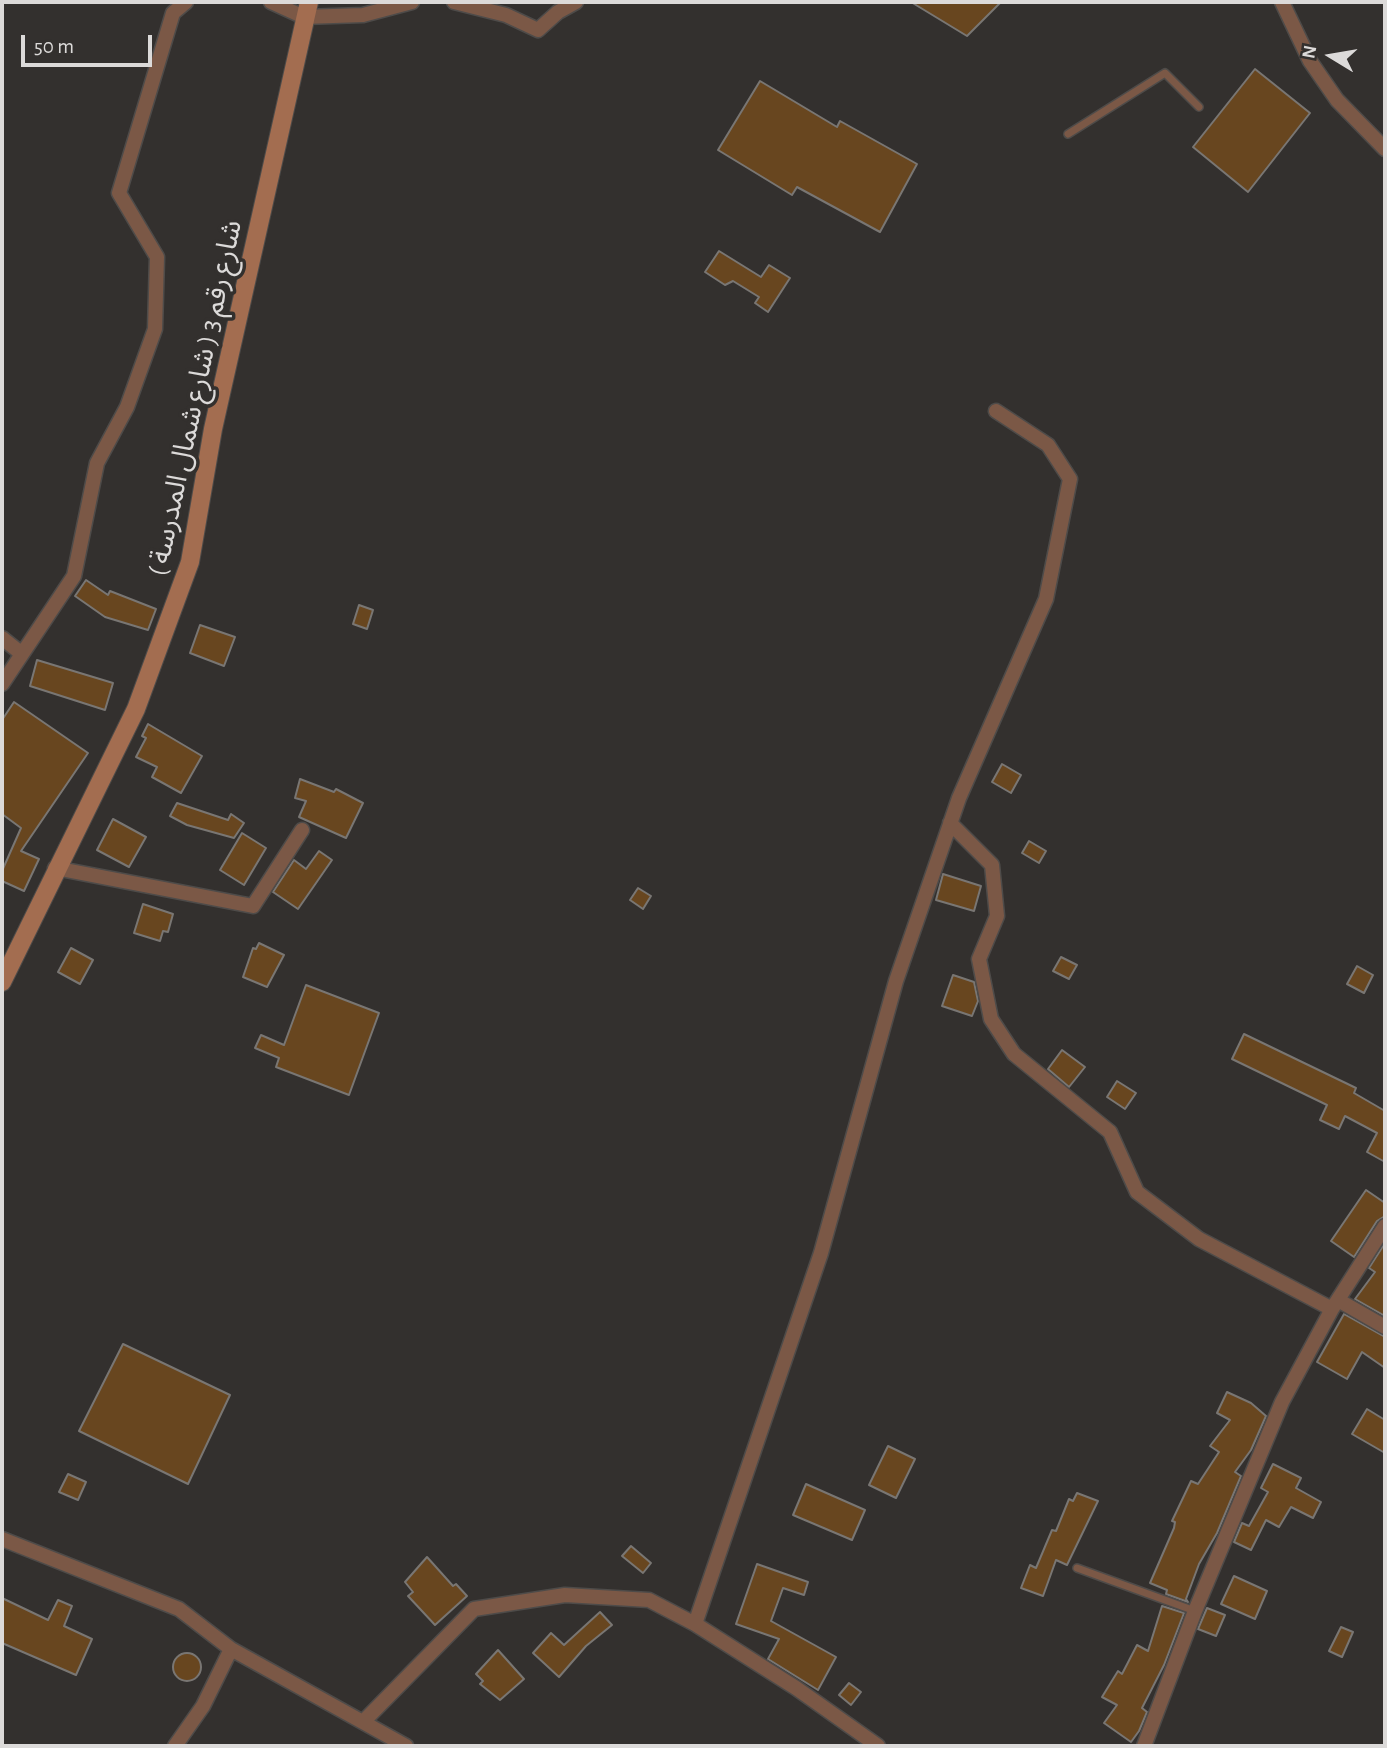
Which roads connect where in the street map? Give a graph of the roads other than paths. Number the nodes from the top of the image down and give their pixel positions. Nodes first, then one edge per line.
1 (186, 2) edge
2 (271, 2) edge
3 (412, 2) edge
4 (454, 2) edge
5 (576, 2) edge
6 (1282, 2) edge
7 (307, 9) edge
8 (1199, 107) dead end
9 (1068, 134) dead end
10 (1385, 149) edge
11 (996, 411) dead end
12 (2, 638) edge
13 (22, 654) junction
14 (2, 684) edge
15 (950, 823) junction
16 (302, 830) dead end
17 (55, 868) junction
18 (2, 982) edge
19 (1385, 1226) edge
20 (1335, 1305) junction
21 (1385, 1327) edge
22 (2, 1539) edge
23 (1077, 1568) dead end
24 (1195, 1611) junction
25 (695, 1625) junction
26 (231, 1649) junction
27 (363, 1722) junction
28 (175, 1746) edge
29 (405, 1746) edge
30 (878, 1746) edge
31 (1144, 1746) edge

1 - 13 street
2 - 7 street
3 - 7 street
4 - 5 street
6 - 10 street
7 - 17 street, شارع رقم 3 ( شارع شمال المدرسة )
8 - 9 lane
11 - 15 street
12 - 13 street
13 - 14 street
15 - 20 street
15 - 25 street
16 - 17 street
17 - 18 street, شارع رقم 3 ( شارع شمال المدرسة )
19 - 20 street
20 - 21 street
20 - 24 street
22 - 26 street
23 - 24 lane
24 - 31 street
25 - 27 street
25 - 30 street
26 - 27 street
26 - 28 street
27 - 29 street

